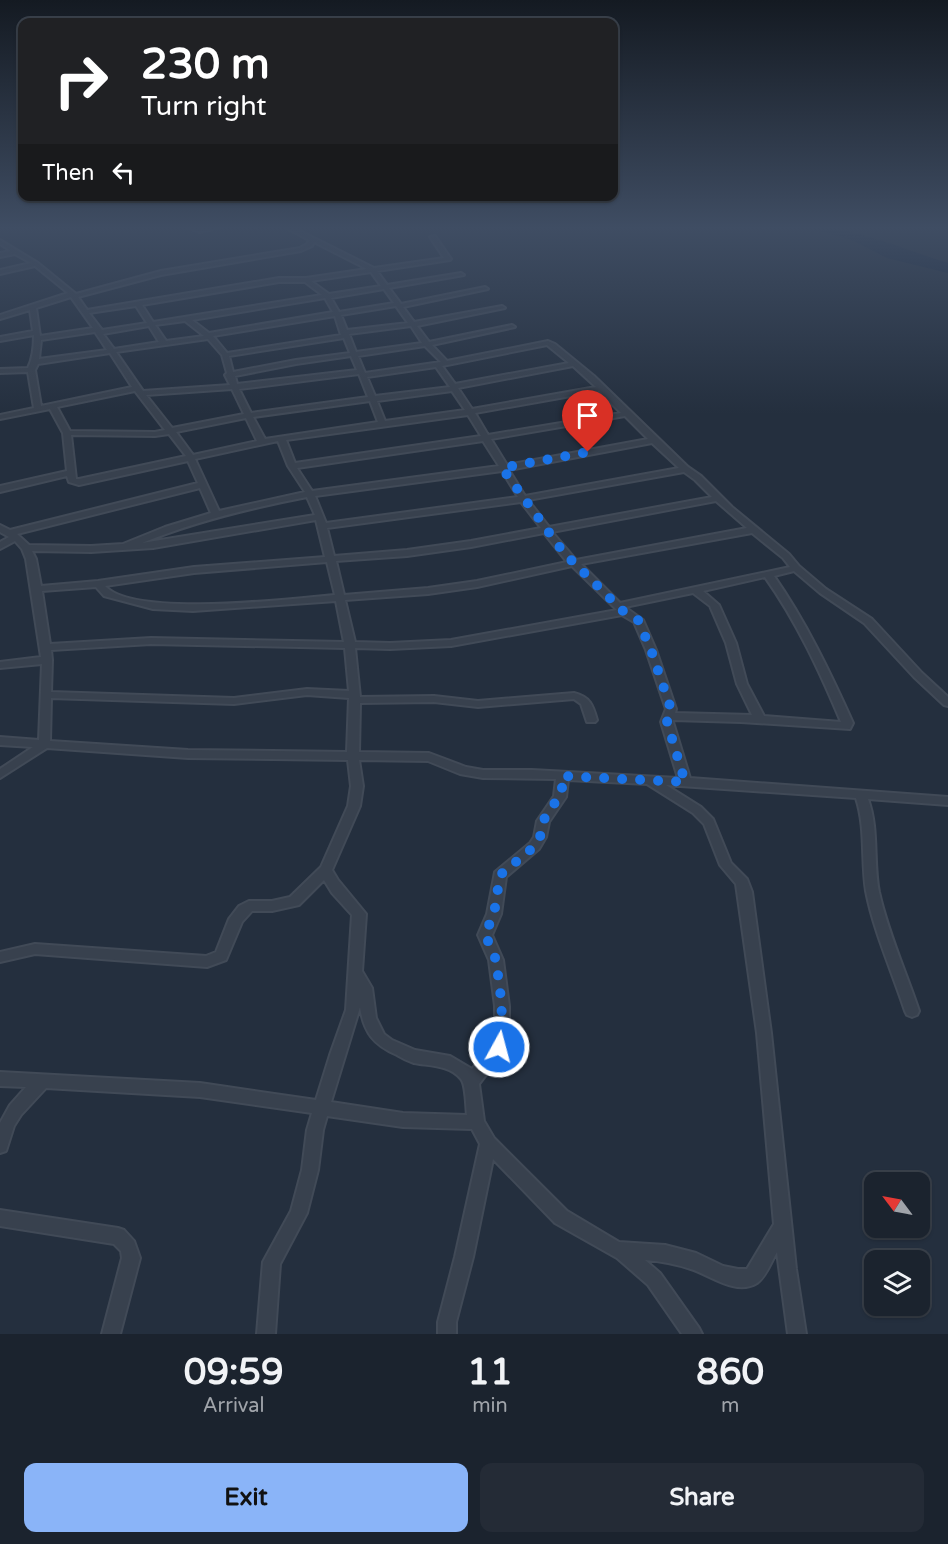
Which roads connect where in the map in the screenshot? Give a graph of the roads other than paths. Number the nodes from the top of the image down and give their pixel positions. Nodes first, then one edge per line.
1 (66, 289) edge
2 (96, 289) edge
3 (225, 289) edge
4 (318, 289) edge
5 (364, 289) edge
6 (388, 289) edge
7 (484, 289) edge
8 (73, 295) junction
9 (326, 295) junction
10 (138, 304) junction
11 (398, 305) junction
12 (33, 308) junction
13 (502, 308) dead end
14 (86, 312) junction
15 (337, 313) junction
16 (0, 317) edge
17 (187, 319) junction
18 (152, 324) junction
19 (413, 324) junction
20 (512, 327) dead end
21 (100, 331) junction
22 (344, 335) junction
23 (37, 336) junction
24 (209, 336) junction
25 (0, 339) edge
26 (427, 344) junction
27 (164, 345) junction
28 (111, 352) junction
29 (353, 354) junction
30 (225, 355) junction
31 (35, 362) junction
32 (442, 364) junction
33 (573, 364) junction
34 (30, 370) junction
35 (0, 371) edge
36 (361, 374) junction
37 (230, 375) junction
38 (234, 387) junction
39 (453, 388) junction
40 (601, 388) junction
41 (140, 390) junction
42 (371, 398) junction
43 (53, 407) junction
44 (38, 409) junction
45 (470, 412) junction
46 (626, 414) junction
47 (248, 416) junction
48 (0, 417) edge
49 (383, 425) junction
50 (171, 431) junction
51 (66, 433) junction
52 (282, 438) junction
53 (485, 438) junction
54 (655, 440) junction
55 (262, 442) junction
56 (190, 456) junction
57 (292, 466) junction
58 (502, 468) junction
59 (685, 469) junction
60 (70, 473) junction
61 (202, 485) junction
62 (0, 489) edge
63 (310, 494) junction
64 (719, 498) junction
65 (523, 499) junction
66 (215, 513) junction
67 (322, 522) junction
68 (547, 530) junction
69 (753, 530) junction
70 (8, 533) edge
71 (0, 546) edge
72 (124, 547) junction
73 (26, 548) junction
74 (330, 559) junction
75 (574, 563) junction
76 (796, 568) junction
77 (767, 573) junction
78 (98, 584) junction
79 (37, 589) junction
80 (696, 590) junction
81 (340, 598) junction
82 (621, 609) junction
83 (350, 645) junction
84 (46, 647) junction
85 (47, 660) junction
86 (0, 665) edge
87 (47, 695) junction
88 (355, 698) junction
89 (948, 703) edge
90 (668, 716) junction
91 (591, 720) dead end
92 (760, 720) junction
93 (0, 741) edge
94 (44, 745) junction
95 (353, 755) junction
96 (0, 774) edge
97 (562, 776) junction
98 (649, 780) junction
99 (685, 782) junction
100 (861, 795) junction
101 (948, 801) edge
102 (326, 870) junction
103 (0, 957) edge
104 (355, 971) junction
105 (912, 1011) dead end
106 (0, 1079) edge
107 (43, 1082) junction
108 (471, 1082) junction
109 (322, 1108) junction
110 (476, 1122) junction
111 (488, 1143) junction
112 (0, 1146) edge
113 (0, 1218) edge
114 (783, 1226) junction
115 (623, 1252) junction
116 (111, 1334) edge
117 (266, 1334) edge
118 (447, 1334) edge
119 (693, 1334) edge
120 (797, 1334) edge

1 - 8 street
2 - 8 street
3 - 10 street
4 - 9 street
5 - 9 street
6 - 11 street
7 - 11 street
8 - 12 street
8 - 14 street
9 - 15 street
9 - 17 street
10 - 14 street
10 - 18 street
11 - 15 street
11 - 19 street
12 - 16 street
12 - 23 street
13 - 19 street
14 - 21 street
15 - 22 street
15 - 24 street
17 - 18 street
17 - 24 street
18 - 21 street
18 - 27 street
19 - 22 street
19 - 26 street
20 - 26 street
21 - 23 street
21 - 28 street
22 - 29 street
22 - 30 street
23 - 25 street
23 - 31 street
24 - 27 street
24 - 30 street
26 - 29 street
26 - 32 street
27 - 28 street
28 - 31 street
28 - 41 street
29 - 36 street
29 - 37 street
30 - 37 street
31 - 34 street
32 - 33 street
32 - 36 street
32 - 39 street
33 - 39 street
33 - 40 street
34 - 35 street
34 - 44 street
36 - 38 street
36 - 42 street
37 - 38 street
38 - 41 street
38 - 47 street
39 - 42 street
39 - 45 street
40 - 45 street
40 - 46 street
41 - 43 street
41 - 50 street
42 - 47 street
42 - 49 street
43 - 44 street
43 - 51 street
44 - 48 street
45 - 49 street
45 - 53 street
46 - 53 street
46 - 54 street
47 - 50 street
47 - 55 street
49 - 52 street
50 - 51 street
50 - 56 street
51 - 60 street
52 - 55 street
52 - 57 street
53 - 57 street
53 - 58 street
54 - 58 street
54 - 59 street
55 - 56 street
56 - 60 street
56 - 61 street
57 - 63 street
58 - 63 street
58 - 65 street
59 - 64 street
59 - 65 street
60 - 62 street
61 - 66 street
61 - 70 street
63 - 66 street
63 - 67 street
64 - 68 street
64 - 69 street
65 - 67 street
65 - 68 street
66 - 72 street
67 - 72 street
67 - 74 street
68 - 74 street
68 - 75 street
69 - 75 street
69 - 76 street
70 - 71 street
70 - 73 street
72 - 73 street
73 - 79 street
74 - 78 street
74 - 81 street
75 - 81 street
75 - 82 street
76 - 77 street
76 - 89 street
77 - 80 street
77 - 92 street
78 - 79 street
78 - 81 street
79 - 84 street
80 - 82 street
80 - 92 street
81 - 83 street
82 - 83 street
82 - 90 street
83 - 84 street
83 - 88 street
84 - 85 street
85 - 86 street
85 - 87 street
87 - 88 street
87 - 94 street
88 - 91 street
88 - 95 street
90 - 92 street
90 - 99 street
93 - 94 street
94 - 95 street
94 - 96 street
95 - 97 street
95 - 102 street
97 - 98 street
97 - 108 street
98 - 99 street
98 - 114 street
99 - 100 street
100 - 101 street
100 - 105 street
102 - 103 street
102 - 104 street
104 - 108 street
104 - 109 street
106 - 107 street
107 - 109 street
107 - 112 street
108 - 110 street
109 - 110 street
109 - 117 street
110 - 111 street
111 - 115 street
111 - 118 street
113 - 116 street
114 - 115 street
114 - 120 street
115 - 119 street

